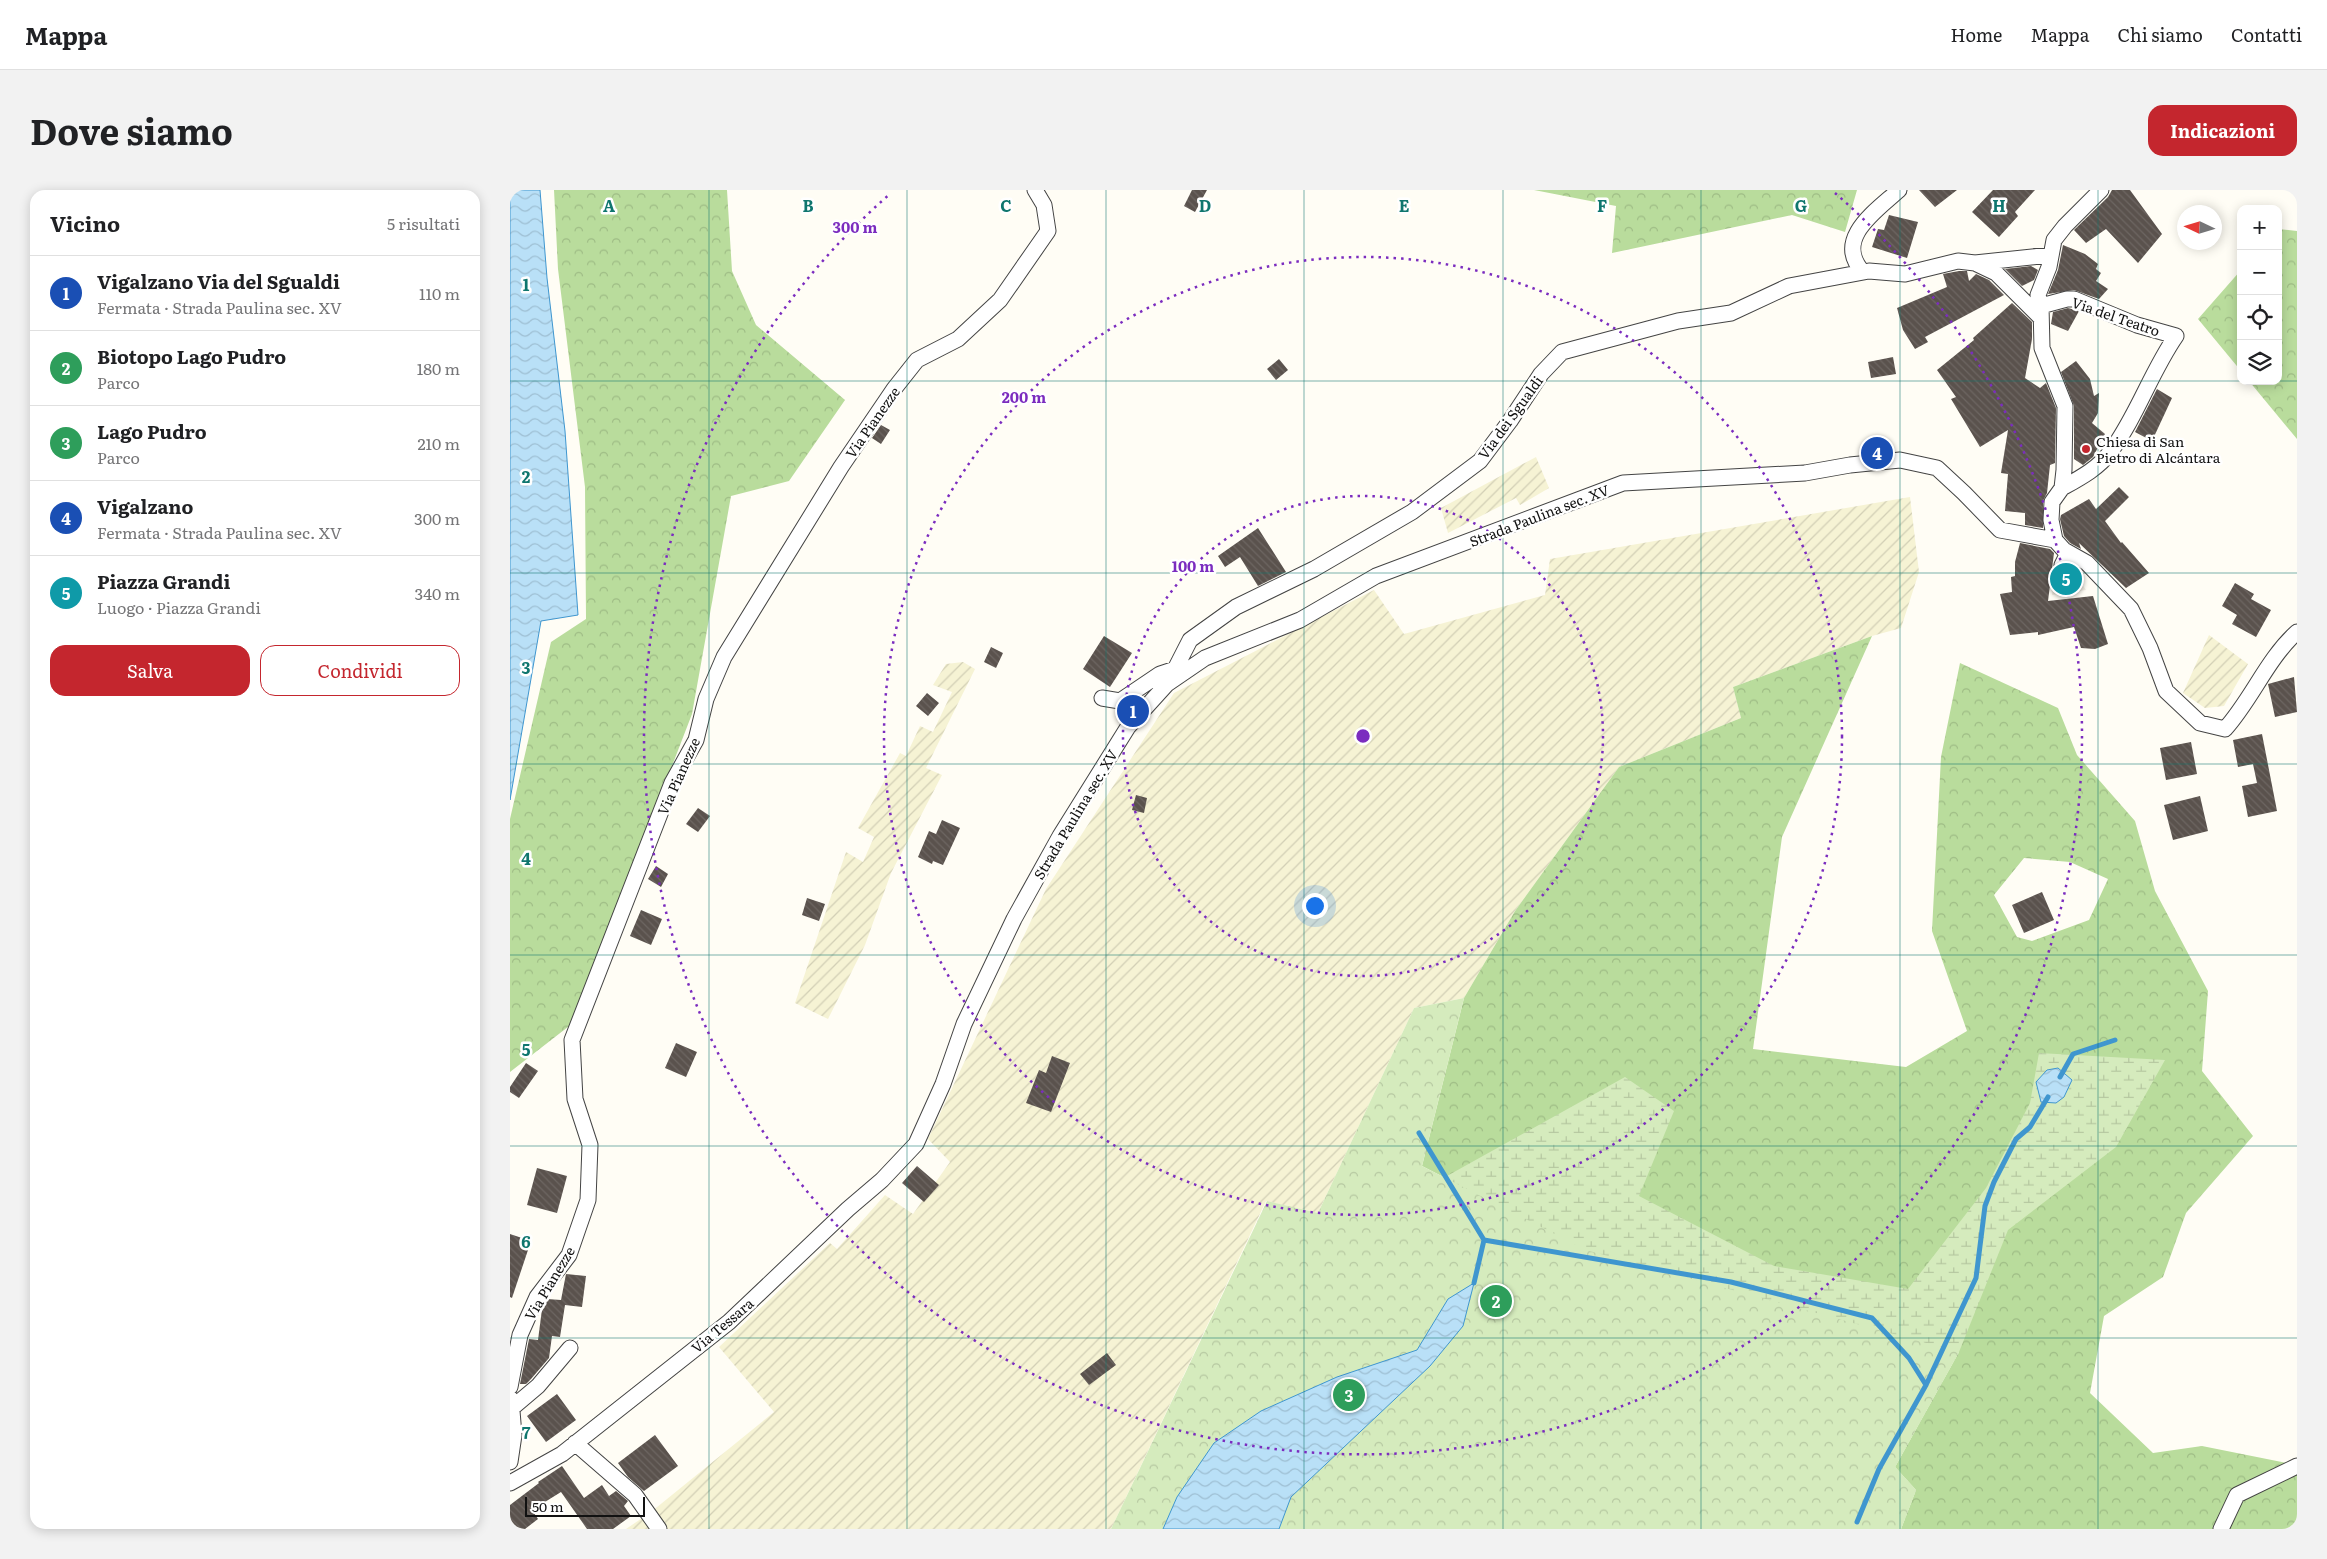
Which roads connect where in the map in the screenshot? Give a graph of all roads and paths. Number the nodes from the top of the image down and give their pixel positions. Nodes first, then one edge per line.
1 (1035, 190) edge
2 (1898, 190) edge
3 (2101, 190) edge
4 (2050, 255) junction
5 (1974, 262) junction
6 (1863, 272) junction
7 (2040, 312) junction
8 (2062, 488) junction
9 (2055, 540) junction
10 (2068, 553) junction
11 (2065, 587) dead end
12 (2297, 632) edge
13 (1175, 668) junction
14 (1167, 684) junction
15 (1102, 698) dead end
16 (916, 1144) joint
17 (570, 1348) dead end
18 (510, 1388) edge
19 (512, 1408) junction
20 (576, 1443) junction
21 (510, 1462) edge
22 (2297, 1466) edge
23 (510, 1484) edge
24 (658, 1529) edge
25 (2221, 1529) edge

1 - 18 street, Via Pianezze
2 - 6 street
3 - 4 street
4 - 5 street, Via dei Sgualdi
4 - 7 street
5 - 6 street, Via dei Sgualdi
5 - 7 street, Via dei Sgualdi
6 - 13 street, Via dei Sgualdi
7 - 8 street
7 - 8 street, Via del Teatro
8 - 9 street
9 - 10 street
9 - 14 street, Strada Paulina sec. XV
10 - 11 street
10 - 12 street
13 - 14 street, Via dei Sgualdi
13 - 15 street
14 - 16 street, Strada Paulina sec. XV
16 - 20 street, Via Tessara
17 - 19 street
18 - 19 street, Via Pianezze
19 - 21 street, Via Pianezze
20 - 23 street, Via Tessara
20 - 24 street
22 - 25 street

